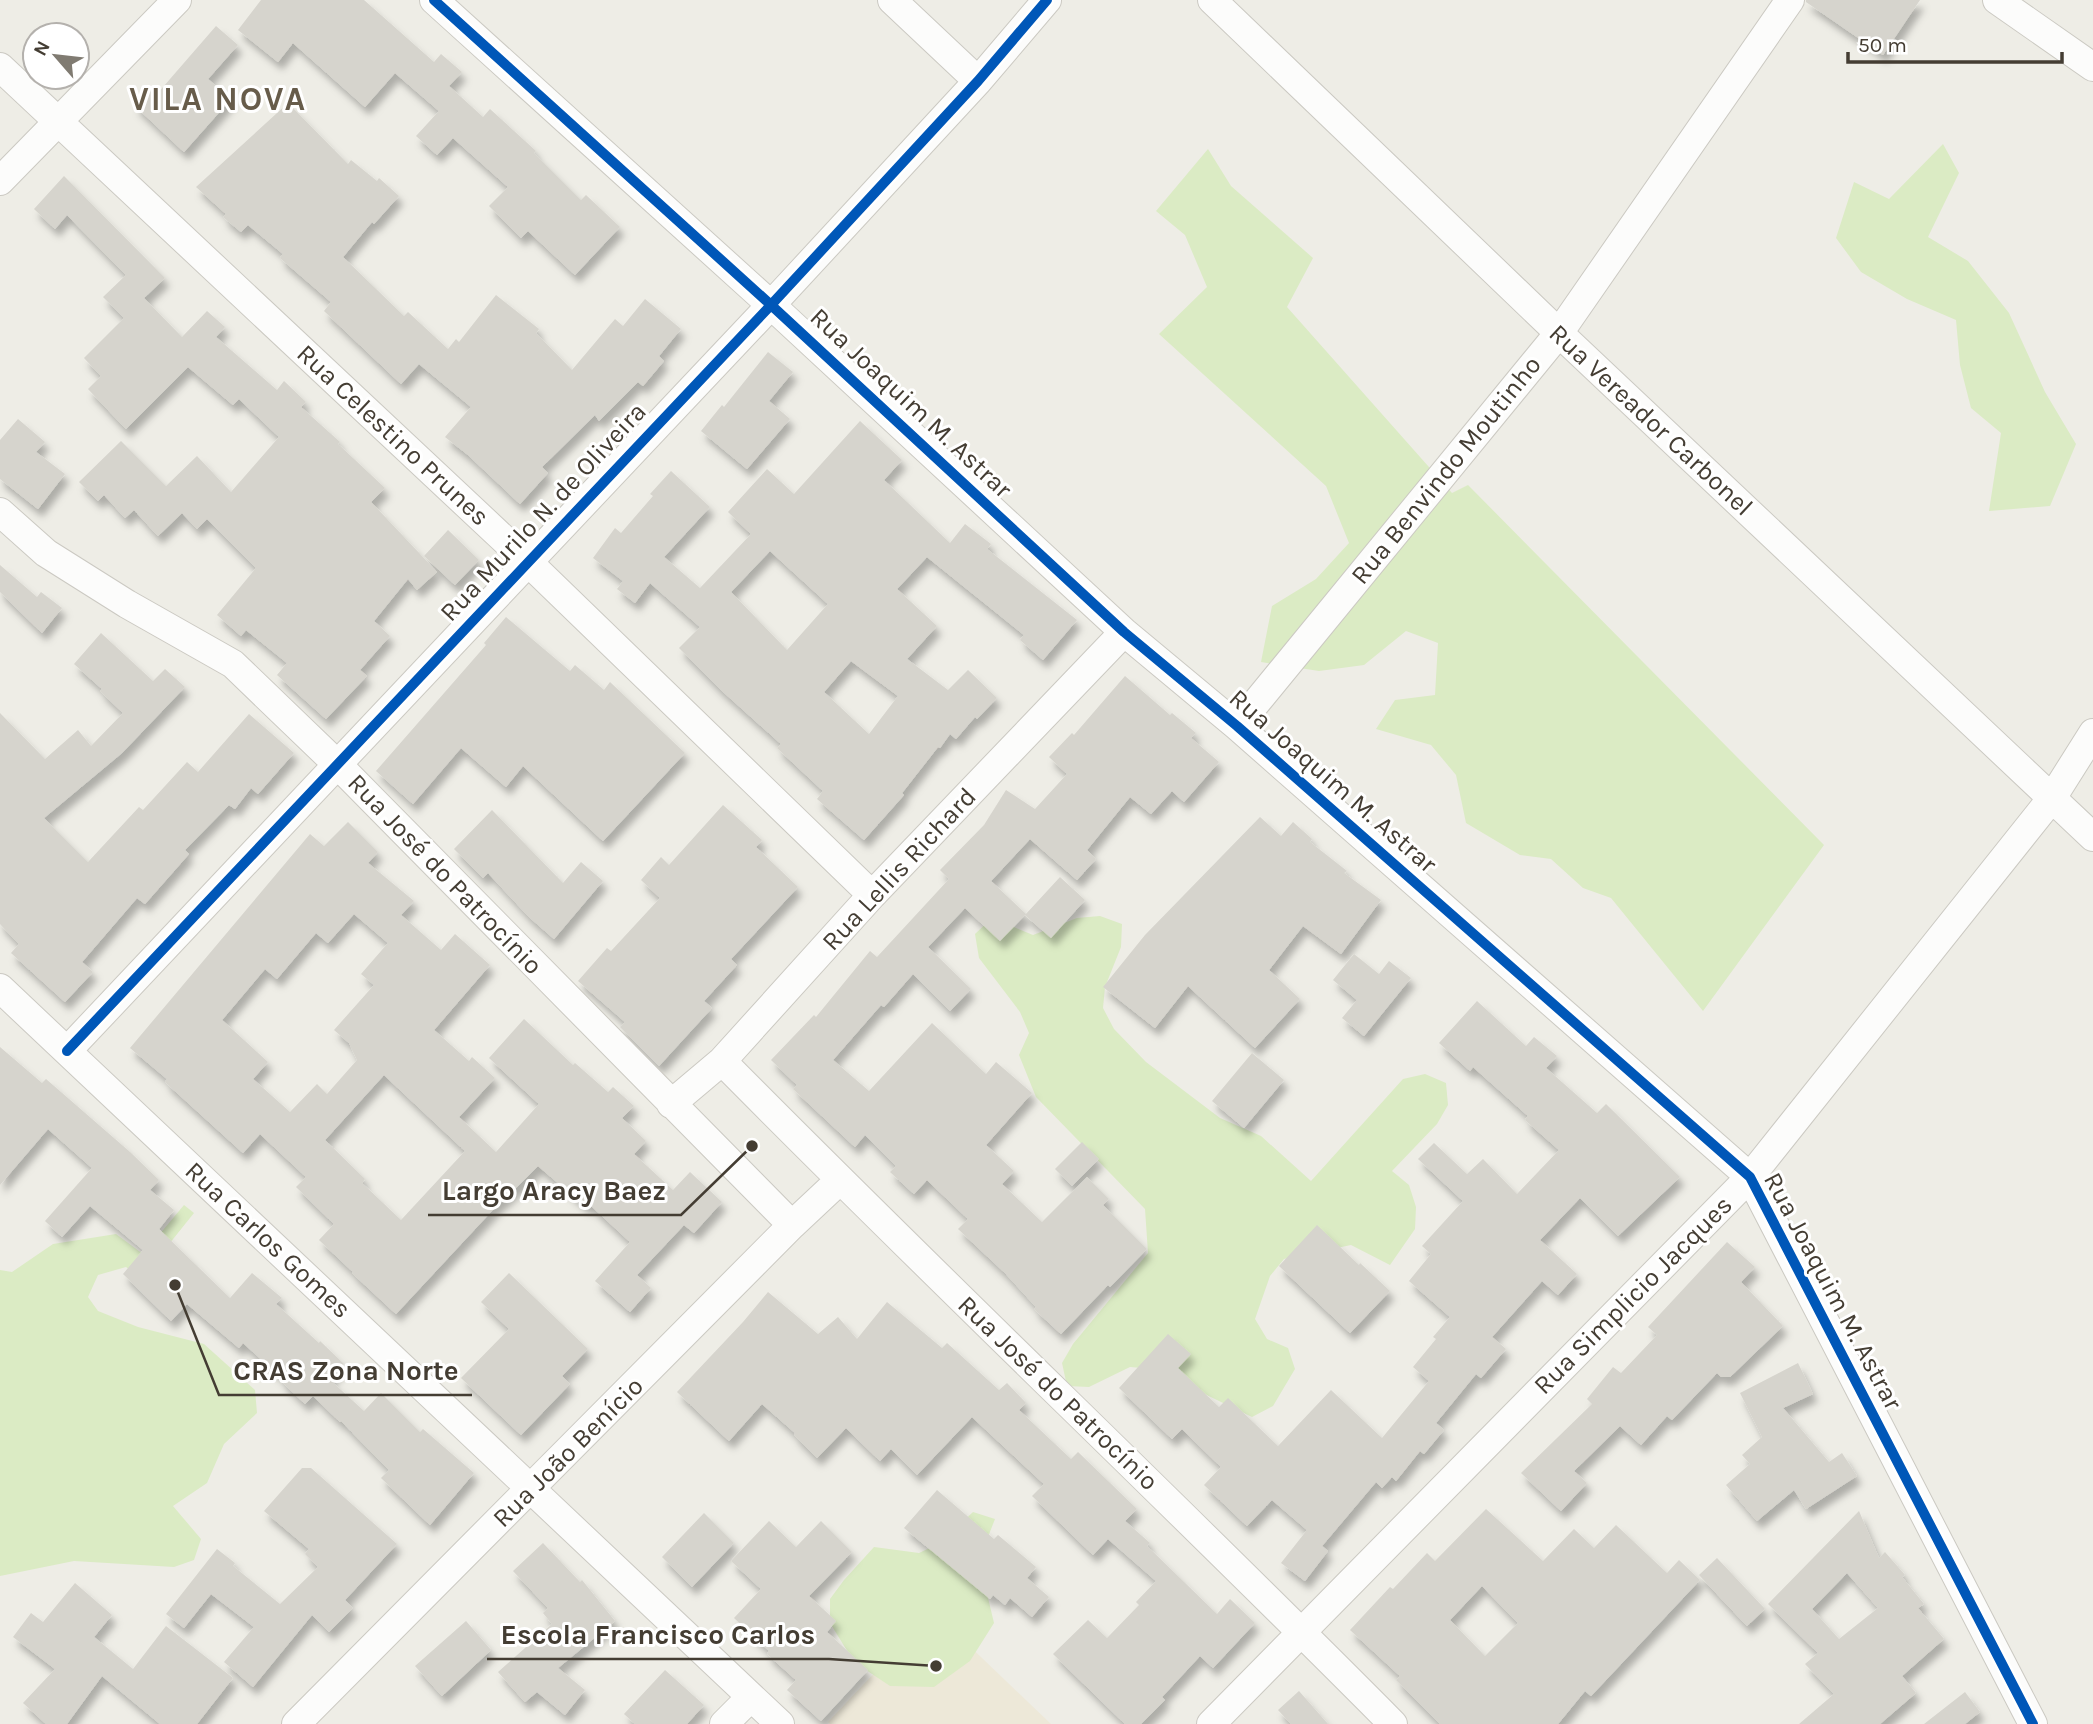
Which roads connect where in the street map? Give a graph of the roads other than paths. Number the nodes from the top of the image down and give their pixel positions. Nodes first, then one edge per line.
1 (177, 0) edge
2 (435, 0) edge
3 (892, 0) edge
4 (1047, 0) edge
5 (1212, 0) edge
6 (1790, 0) edge
7 (1997, 0) edge
8 (0, 67) edge
9 (2093, 67) edge
10 (978, 82) junction
11 (58, 121) junction
12 (0, 181) edge
13 (771, 305) junction
14 (1559, 333) junction
15 (0, 512) edge
16 (527, 561) junction
17 (1124, 632) junction
18 (1237, 726) junction
19 (2093, 733) edge
20 (338, 765) junction
21 (2052, 798) junction
22 (2093, 837) edge
23 (872, 895) junction
24 (0, 988) edge
25 (67, 1051) junction
26 (722, 1061) junction
27 (671, 1104) junction
28 (1750, 1177) junction
29 (840, 1180) junction
30 (792, 1225) junction
31 (532, 1489) junction
32 (1302, 1632) junction
33 (751, 1697) junction
34 (296, 1724) edge
35 (724, 1724) edge
36 (780, 1724) edge
37 (1211, 1724) edge
38 (1393, 1724) edge
39 (2033, 1724) edge

1 - 11 street
2 - 13 street, Rua Joaquim M. Astrar
3 - 10 street
4 - 10 street, Rua Murilo N. de Oliveira
5 - 14 street, Rua Vereador Carbonel
6 - 14 street, Rua Benvindo Moutinho
7 - 9 street
8 - 11 street, Rua Celestino Prunes
10 - 13 street, Rua Murilo N. de Oliveira
11 - 12 street
11 - 16 street, Rua Celestino Prunes
13 - 16 street, Rua Murilo N. de Oliveira
13 - 17 street, Rua Joaquim M. Astrar
14 - 18 street, Rua Benvindo Moutinho
14 - 21 street, Rua Vereador Carbonel
15 - 20 street, Rua José do Patrocínio
16 - 20 street, Rua Murilo N. de Oliveira
16 - 23 street, Rua Celestino Prunes
17 - 18 street, Rua Joaquim M. Astrar
17 - 23 street, Rua Lellis Richard
18 - 28 street, Rua Joaquim M. Astrar
19 - 21 street, Rua Simplicio Jacques
20 - 25 street, Rua Murilo N. de Oliveira
20 - 27 street, Rua José do Patrocínio
21 - 22 street, Rua Vereador Carbonel
21 - 28 street, Rua Simplicio Jacques
23 - 26 street, Rua Lellis Richard
24 - 25 street, Rua Carlos Gomes
25 - 31 street, Rua Carlos Gomes
26 - 27 street, Rua Lellis Richard
26 - 29 street, Rua José do Patrocínio
27 - 30 street, Rua José do Patrocínio
28 - 32 street, Rua Simplicio Jacques
28 - 39 street, Rua Joaquim M. Astrar
29 - 30 street, Rua João Benício
29 - 32 street, Rua José do Patrocínio
30 - 31 street, Rua João Benício
31 - 33 street, Rua Carlos Gomes
31 - 34 street, Rua João Benício
32 - 37 street, Rua Simplicio Jacques
32 - 38 street, Rua José do Patrocínio
33 - 35 street
33 - 36 street, Rua Carlos Gomes

